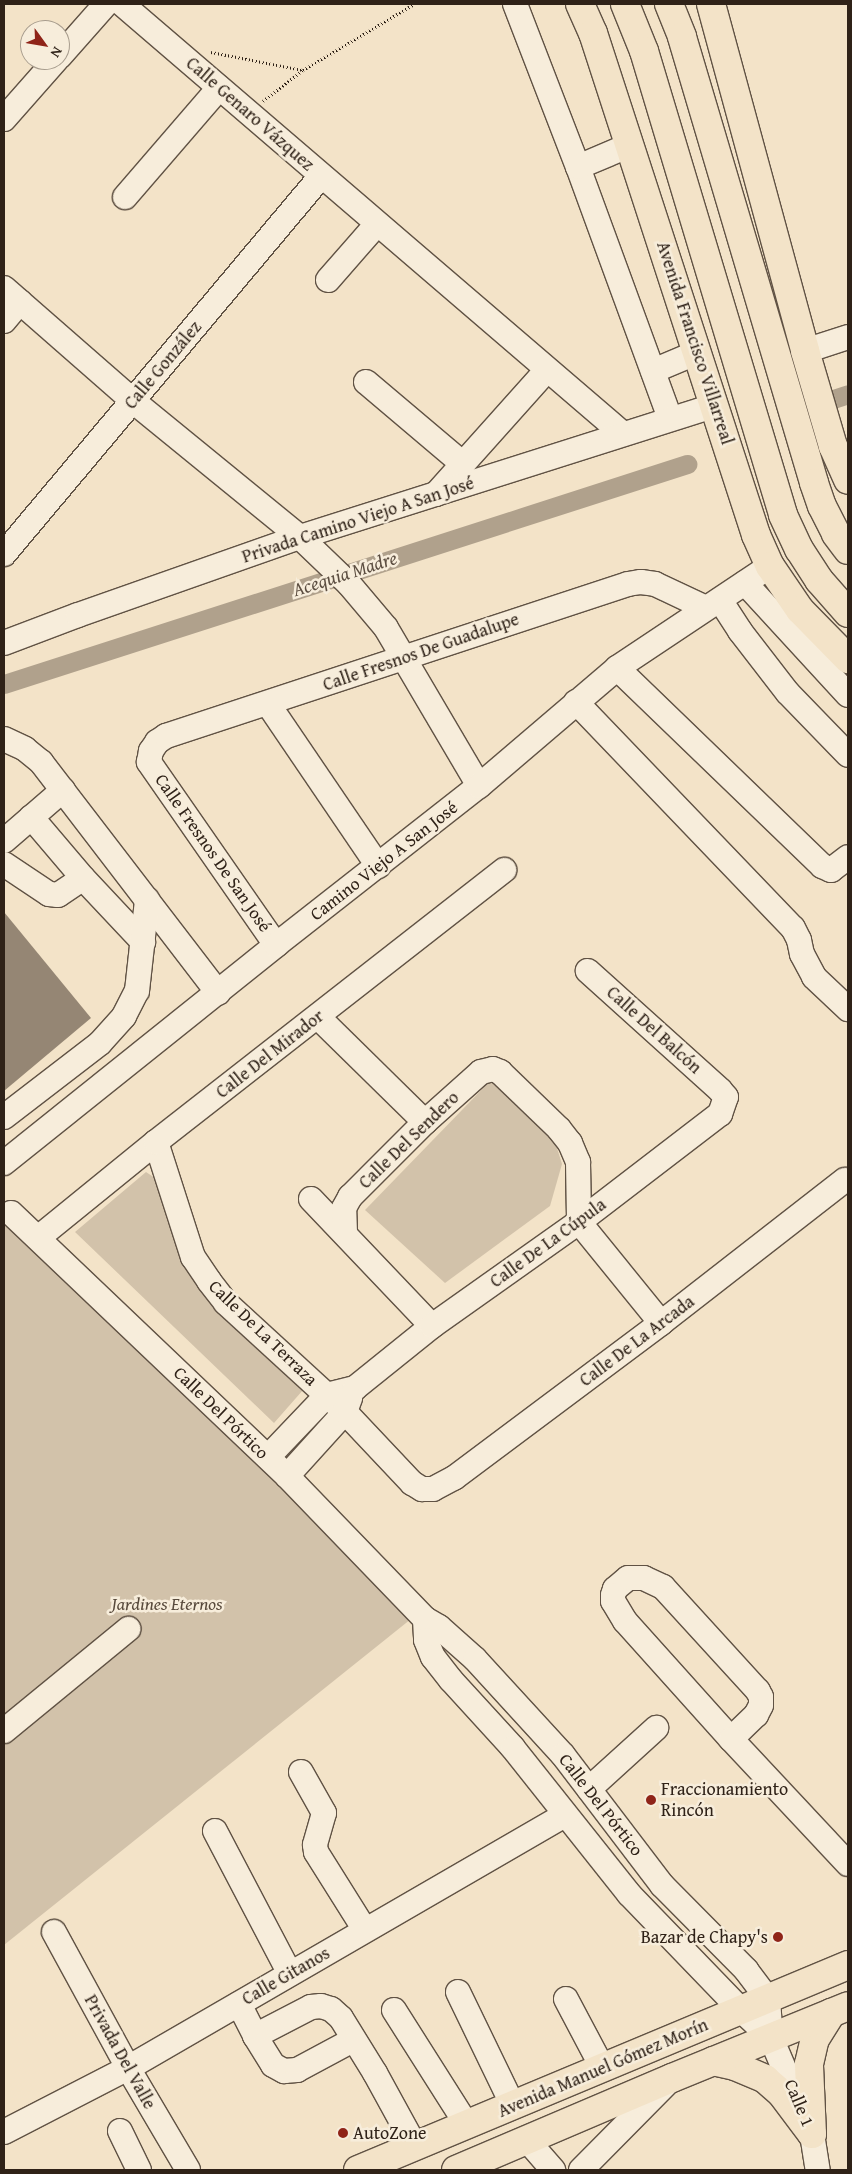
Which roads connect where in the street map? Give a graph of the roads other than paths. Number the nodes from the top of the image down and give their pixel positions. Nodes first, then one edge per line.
1 (106, 4) edge
2 (122, 4) edge
3 (515, 4) edge
4 (580, 4) edge
5 (625, 4) edge
6 (669, 4) edge
7 (688, 4) edge
8 (711, 4) edge
9 (682, 37) junction
10 (70, 45) edge
11 (47, 70) edge
12 (219, 88) junction
13 (4, 119) edge
14 (630, 145) junction
15 (578, 167) junction
16 (321, 176) junction
17 (125, 197) dead end
18 (377, 224) junction
19 (328, 280) dead end
20 (12, 295) edge
21 (4, 321) edge
22 (848, 337) edge
23 (805, 351) junction
24 (698, 352) junction
25 (546, 370) junction
26 (653, 371) junction
27 (366, 382) dead end
28 (133, 401) junction
29 (715, 405) junction
30 (670, 419) junction
31 (623, 434) junction
32 (463, 464) junction
33 (848, 480) edge
34 (435, 495) junction
35 (300, 537) junction
36 (848, 550) edge
37 (4, 554) edge
38 (770, 566) junction
39 (745, 583) junction
40 (713, 604) junction
41 (848, 613) edge
42 (4, 643) edge
43 (402, 657) junction
44 (848, 659) edge
45 (617, 668) junction
46 (848, 695) edge
47 (576, 702) junction
48 (268, 704) junction
49 (4, 739) edge
50 (848, 755) edge
51 (149, 762) joint
52 (479, 786) junction
53 (63, 790) junction
54 (31, 817) junction
55 (4, 842) edge
56 (848, 857) edge
57 (4, 864) edge
58 (378, 866) junction
59 (504, 870) dead end
60 (83, 878) junction
61 (147, 900) junction
62 (143, 942) junction
63 (276, 945) junction
64 (588, 971) dead end
65 (218, 993) junction
66 (848, 1009) edge
67 (318, 1017) junction
68 (720, 1090) joint
69 (4, 1117) edge
70 (425, 1122) junction
71 (156, 1142) junction
72 (4, 1163) edge
73 (845, 1180) dead end
74 (311, 1199) dead end
75 (11, 1213) dead end
76 (579, 1222) junction
77 (345, 1233) junction
78 (38, 1238) junction
79 (661, 1324) junction
80 (432, 1326) junction
81 (355, 1388) junction
82 (327, 1395) junction
83 (345, 1412) junction
84 (268, 1457) junction
85 (287, 1476) junction
86 (422, 1489) joint
87 (426, 1619) junction
88 (128, 1629) dead end
89 (656, 1728) dead end
90 (4, 1731) edge
91 (730, 1740) junction
92 (301, 1772) dead end
93 (589, 1789) junction
94 (565, 1814) junction
95 (215, 1831) dead end
96 (848, 1864) edge
97 (365, 1930) junction
98 (54, 1932) dead end
99 (848, 1965) edge
100 (290, 1974) junction
101 (458, 1992) dead end
102 (566, 1998) dead end
103 (768, 1999) junction
104 (239, 2004) junction
105 (394, 2010) dead end
106 (741, 2010) junction
107 (840, 2010) edge
108 (255, 2036) junction
109 (771, 2038) junction
110 (353, 2040) junction
111 (713, 2061) junction
112 (128, 2068) junction
113 (603, 2069) junction
114 (672, 2078) junction
115 (513, 2106) junction
116 (467, 2125) junction
117 (120, 2131) dead end
118 (4, 2132) edge
119 (812, 2134) junction
120 (527, 2140) junction
121 (415, 2146) junction
122 (139, 2170) edge
123 (188, 2170) edge
124 (358, 2170) edge
125 (456, 2170) edge
126 (553, 2170) edge
127 (581, 2170) edge
128 (818, 2170) edge

1 - 10 street
2 - 12 street, Calle Genaro Vázquez
3 - 15 street
4 - 14 main road, Avenida Francisco Villarreal
5 - 41 main road, Avenida Francisco Villarreal
6 - 9 main road
7 - 9 main road
8 - 23 main road
9 - 36 main road
11 - 13 street
12 - 16 street, Calle Genaro Vázquez
12 - 17 street
14 - 15 street
14 - 24 main road, Avenida Francisco Villarreal
15 - 26 street
16 - 18 street, Calle Genaro Vázquez
16 - 28 street, Calle González
18 - 19 street
18 - 25 street, Calle Genaro Vázquez
20 - 21 street
20 - 28 street
22 - 23 street
23 - 33 main road
24 - 26 street
24 - 29 main road, Avenida Francisco Villarreal
25 - 31 street, Calle Genaro Vázquez
25 - 32 street
26 - 30 street
27 - 32 street
28 - 35 street
28 - 37 street, Calle González
29 - 30 street, Privada Camino Viejo A San José
29 - 38 main road, Avenida Francisco Villarreal
30 - 31 street, Privada Camino Viejo A San José
31 - 34 street, Privada Camino Viejo A San José
32 - 34 street
34 - 35 street, Privada Camino Viejo A San José
35 - 42 street, Privada Camino Viejo A San José
35 - 43 street
38 - 39 street, Camino Viejo A San José
38 - 44 main road, Avenida Francisco Villarreal
39 - 40 street, Camino Viejo A San José
39 - 46 street
40 - 43 street, Calle Fresnos De Guadalupe
40 - 45 street, Camino Viejo A San José
40 - 50 street
43 - 48 street, Calle Fresnos De Guadalupe
43 - 52 street
45 - 47 street, Camino Viejo A San José
45 - 56 street
47 - 52 street, Camino Viejo A San José
47 - 66 street
48 - 51 street, Calle Fresnos De Guadalupe
48 - 58 street
49 - 53 street
51 - 63 street, Calle Fresnos De San José
52 - 58 street, Camino Viejo A San José
53 - 54 street
53 - 61 street
54 - 55 street
54 - 60 street
57 - 60 street
58 - 63 street, Camino Viejo A San José
59 - 67 street, Calle Del Mirador
60 - 62 street
61 - 62 street
61 - 65 street
62 - 69 street
63 - 65 street, Camino Viejo A San José
64 - 68 street, Calle Del Balcón
65 - 72 street, Camino Viejo A San José
67 - 70 street
67 - 71 street, Calle Del Mirador
68 - 76 street, Calle De La Cúpula
70 - 76 street, Calle Del Sendero
70 - 77 street, Calle Del Sendero
71 - 78 street, Calle Del Mirador
71 - 82 street, Calle De La Terraza
73 - 79 street, Calle De La Arcada
74 - 77 street
75 - 78 street, Calle Del Pórtico
76 - 79 street
76 - 80 street, Calle De La Cúpula
77 - 80 street
78 - 84 street, Calle Del Pórtico
79 - 86 street, Calle De La Arcada
80 - 81 street, Calle De La Cúpula
81 - 82 street, Calle De La Cúpula
81 - 83 street, Calle De La Cúpula
82 - 83 street, Calle De La Terraza
82 - 84 street
83 - 85 street, Calle De La Cúpula
83 - 86 street, Calle De La Terraza
84 - 85 street, Calle Del Pórtico
85 - 87 street, Calle Del Pórtico
87 - 93 street, Calle Del Pórtico
87 - 94 street, Calle Del Pórtico
88 - 90 street
89 - 93 street
91 - 91 street
91 - 96 street
92 - 97 street
93 - 103 street, Calle Del Pórtico
94 - 97 street, Calle Gitanos
94 - 106 street, Calle Del Pórtico
95 - 100 street
97 - 100 street, Calle Gitanos
98 - 112 street, Privada Del Valle
99 - 103 main road, Avenida Manuel Gómez Morín
100 - 104 street, Calle Gitanos
101 - 115 street
102 - 113 street
103 - 106 main road, Avenida Manuel Gómez Morín
103 - 109 street, Calle 1
104 - 108 street
104 - 112 street, Calle Gitanos
105 - 116 street
106 - 109 street, Calle 1
106 - 113 main road, Avenida Manuel Gómez Morín
107 - 109 main road, Avenida Manuel Gómez Morín
107 - 119 main road
108 - 110 street
108 - 110 street
109 - 111 main road, Avenida Manuel Gómez Morín
109 - 119 street, Calle 1
110 - 121 street
111 - 114 main road, Avenida Manuel Gómez Morín
111 - 119 main road
112 - 118 street, Calle Gitanos
112 - 123 street, Privada Del Valle
113 - 115 main road, Avenida Manuel Gómez Morín
114 - 120 main road, Avenida Manuel Gómez Morín
114 - 127 street
115 - 116 main road, Avenida Manuel Gómez Morín
116 - 121 main road, Avenida Manuel Gómez Morín
117 - 122 street
119 - 128 street, Calle 1
120 - 125 main road, Avenida Manuel Gómez Morín
120 - 126 street
121 - 124 main road, Avenida Manuel Gómez Morín

